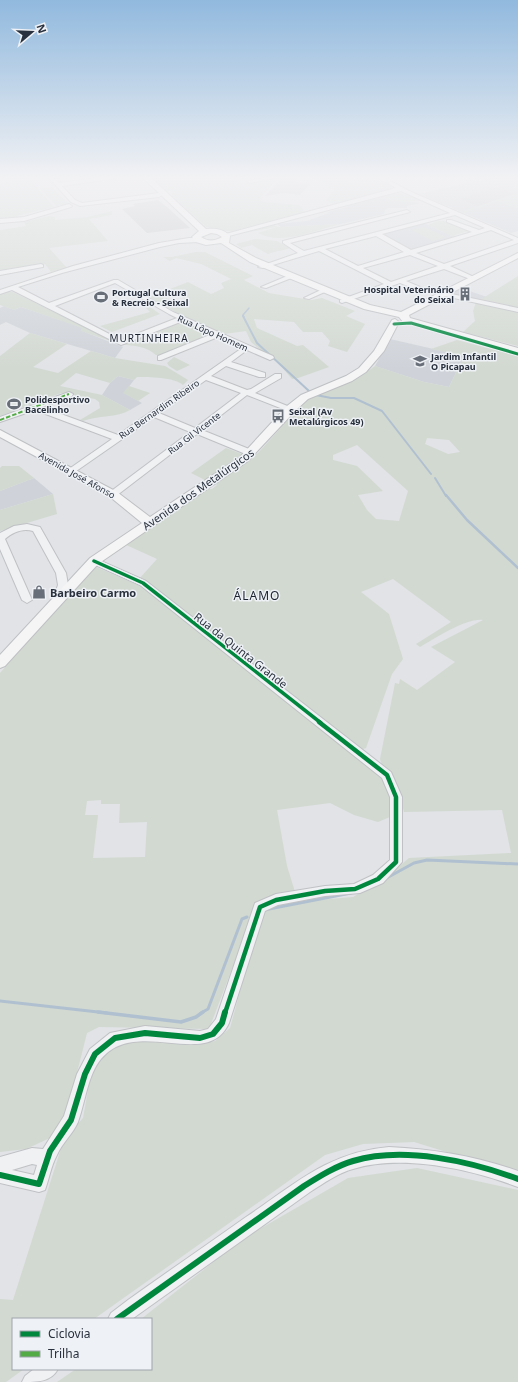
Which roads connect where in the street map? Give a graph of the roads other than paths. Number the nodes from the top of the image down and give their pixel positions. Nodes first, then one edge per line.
1 (183, 240) edge
2 (203, 240) edge
3 (222, 240) edge
4 (225, 240) edge
5 (291, 240) edge
6 (352, 240) edge
7 (389, 240) edge
8 (450, 240) edge
9 (517, 240) edge
10 (212, 243) junction
11 (320, 249) junction
12 (411, 252) junction
13 (303, 253) junction
14 (517, 255) edge
15 (41, 266) dead end
16 (263, 266) junction
17 (444, 266) junction
18 (358, 268) junction
19 (0, 273) edge
20 (290, 277) junction
21 (472, 278) junction
22 (95, 280) dead end
23 (400, 281) junction
24 (389, 284) junction
25 (105, 286) junction
26 (12, 287) junction
27 (264, 287) dead end
28 (67, 289) dead end
29 (323, 291) junction
30 (425, 291) dead end
31 (0, 292) edge
32 (441, 294) junction
33 (76, 296) junction
34 (307, 298) dead end
35 (345, 300) junction
36 (49, 306) junction
37 (518, 310) edge
38 (398, 318) junction
39 (182, 319) junction
40 (217, 335) junction
41 (246, 348) junction
42 (518, 350) edge
43 (161, 358) dead end
44 (270, 358) dead end
45 (225, 363) junction
46 (262, 375) dead end
47 (206, 376) junction
48 (278, 376) dead end
49 (247, 392) junction
50 (69, 394) dead end
51 (35, 407) junction
52 (291, 409) junction
53 (153, 414) junction
54 (0, 420) edge
55 (195, 432) junction
56 (0, 433) edge
57 (118, 438) junction
58 (251, 453) junction
59 (72, 471) junction
60 (113, 494) junction
61 (150, 523) junction
62 (0, 538) edge
63 (94, 561) junction
64 (61, 573) junction
65 (73, 583) junction
66 (58, 599) junction
67 (27, 600) dead end
68 (0, 663) edge
69 (47, 1158) junction
70 (0, 1165) edge
71 (0, 1175) edge
72 (518, 1179) edge
73 (118, 1318) edge
74 (48, 1370) edge
75 (31, 1382) edge

1 - 26 street
2 - 10 main road
3 - 10 main road
4 - 16 main road
5 - 13 street
6 - 11 street
7 - 12 street
8 - 12 street
9 - 17 street
10 - 16 main road
11 - 13 street
11 - 18 street
12 - 17 street
12 - 18 street
13 - 16 street
14 - 21 main road
15 - 19 street
16 - 20 main road
17 - 21 street
17 - 23 street
18 - 24 street
20 - 27 street
20 - 29 main road
21 - 32 main road
22 - 25 street
23 - 24 street
23 - 30 street
24 - 35 street
25 - 33 street
25 - 39 street, Rua Lôpo Homem
26 - 31 street
26 - 36 street
28 - 33 street
29 - 34 street
29 - 35 main road
32 - 37 street
32 - 38 main road
33 - 36 street
35 - 38 main road
36 - 39 street
38 - 42 main road
38 - 52 main road, Avenida dos Metalúrgicos
39 - 40 street, Rua Lôpo Homem
40 - 41 street, Rua Lôpo Homem
40 - 43 street
41 - 44 street, Rua Lôpo Homem
41 - 45 street, Rua Bernardim Ribeiro
45 - 46 street
45 - 47 street, Rua Bernardim Ribeiro
47 - 49 street
47 - 53 street, Rua Bernardim Ribeiro
48 - 49 street, Rua Gil Vicente
49 - 52 street
49 - 55 street, Rua Gil Vicente
50 - 51 street
51 - 54 street
51 - 57 street
52 - 58 main road, Avenida dos Metalúrgicos
53 - 55 street
53 - 57 street, Rua Bernardim Ribeiro
55 - 58 street
55 - 60 street, Rua Gil Vicente
56 - 59 main road, Avenida José Afonso
57 - 59 street, Rua Bernardim Ribeiro
58 - 61 main road, Avenida dos Metalúrgicos
59 - 60 main road, Avenida José Afonso
60 - 61 main road, Avenida José Afonso
61 - 63 main road, Avenida dos Metalúrgicos
62 - 64 street
62 - 67 street
63 - 65 main road, Avenida dos Metalúrgicos
63 - 69 street, Rua da Quinta Grande
64 - 65 street
64 - 66 street
65 - 66 main road, Avenida dos Metalúrgicos
66 - 68 main road, Avenida dos Metalúrgicos
69 - 70 street
69 - 71 street, Rua da Quinta Grande
72 - 73 street
74 - 75 street

